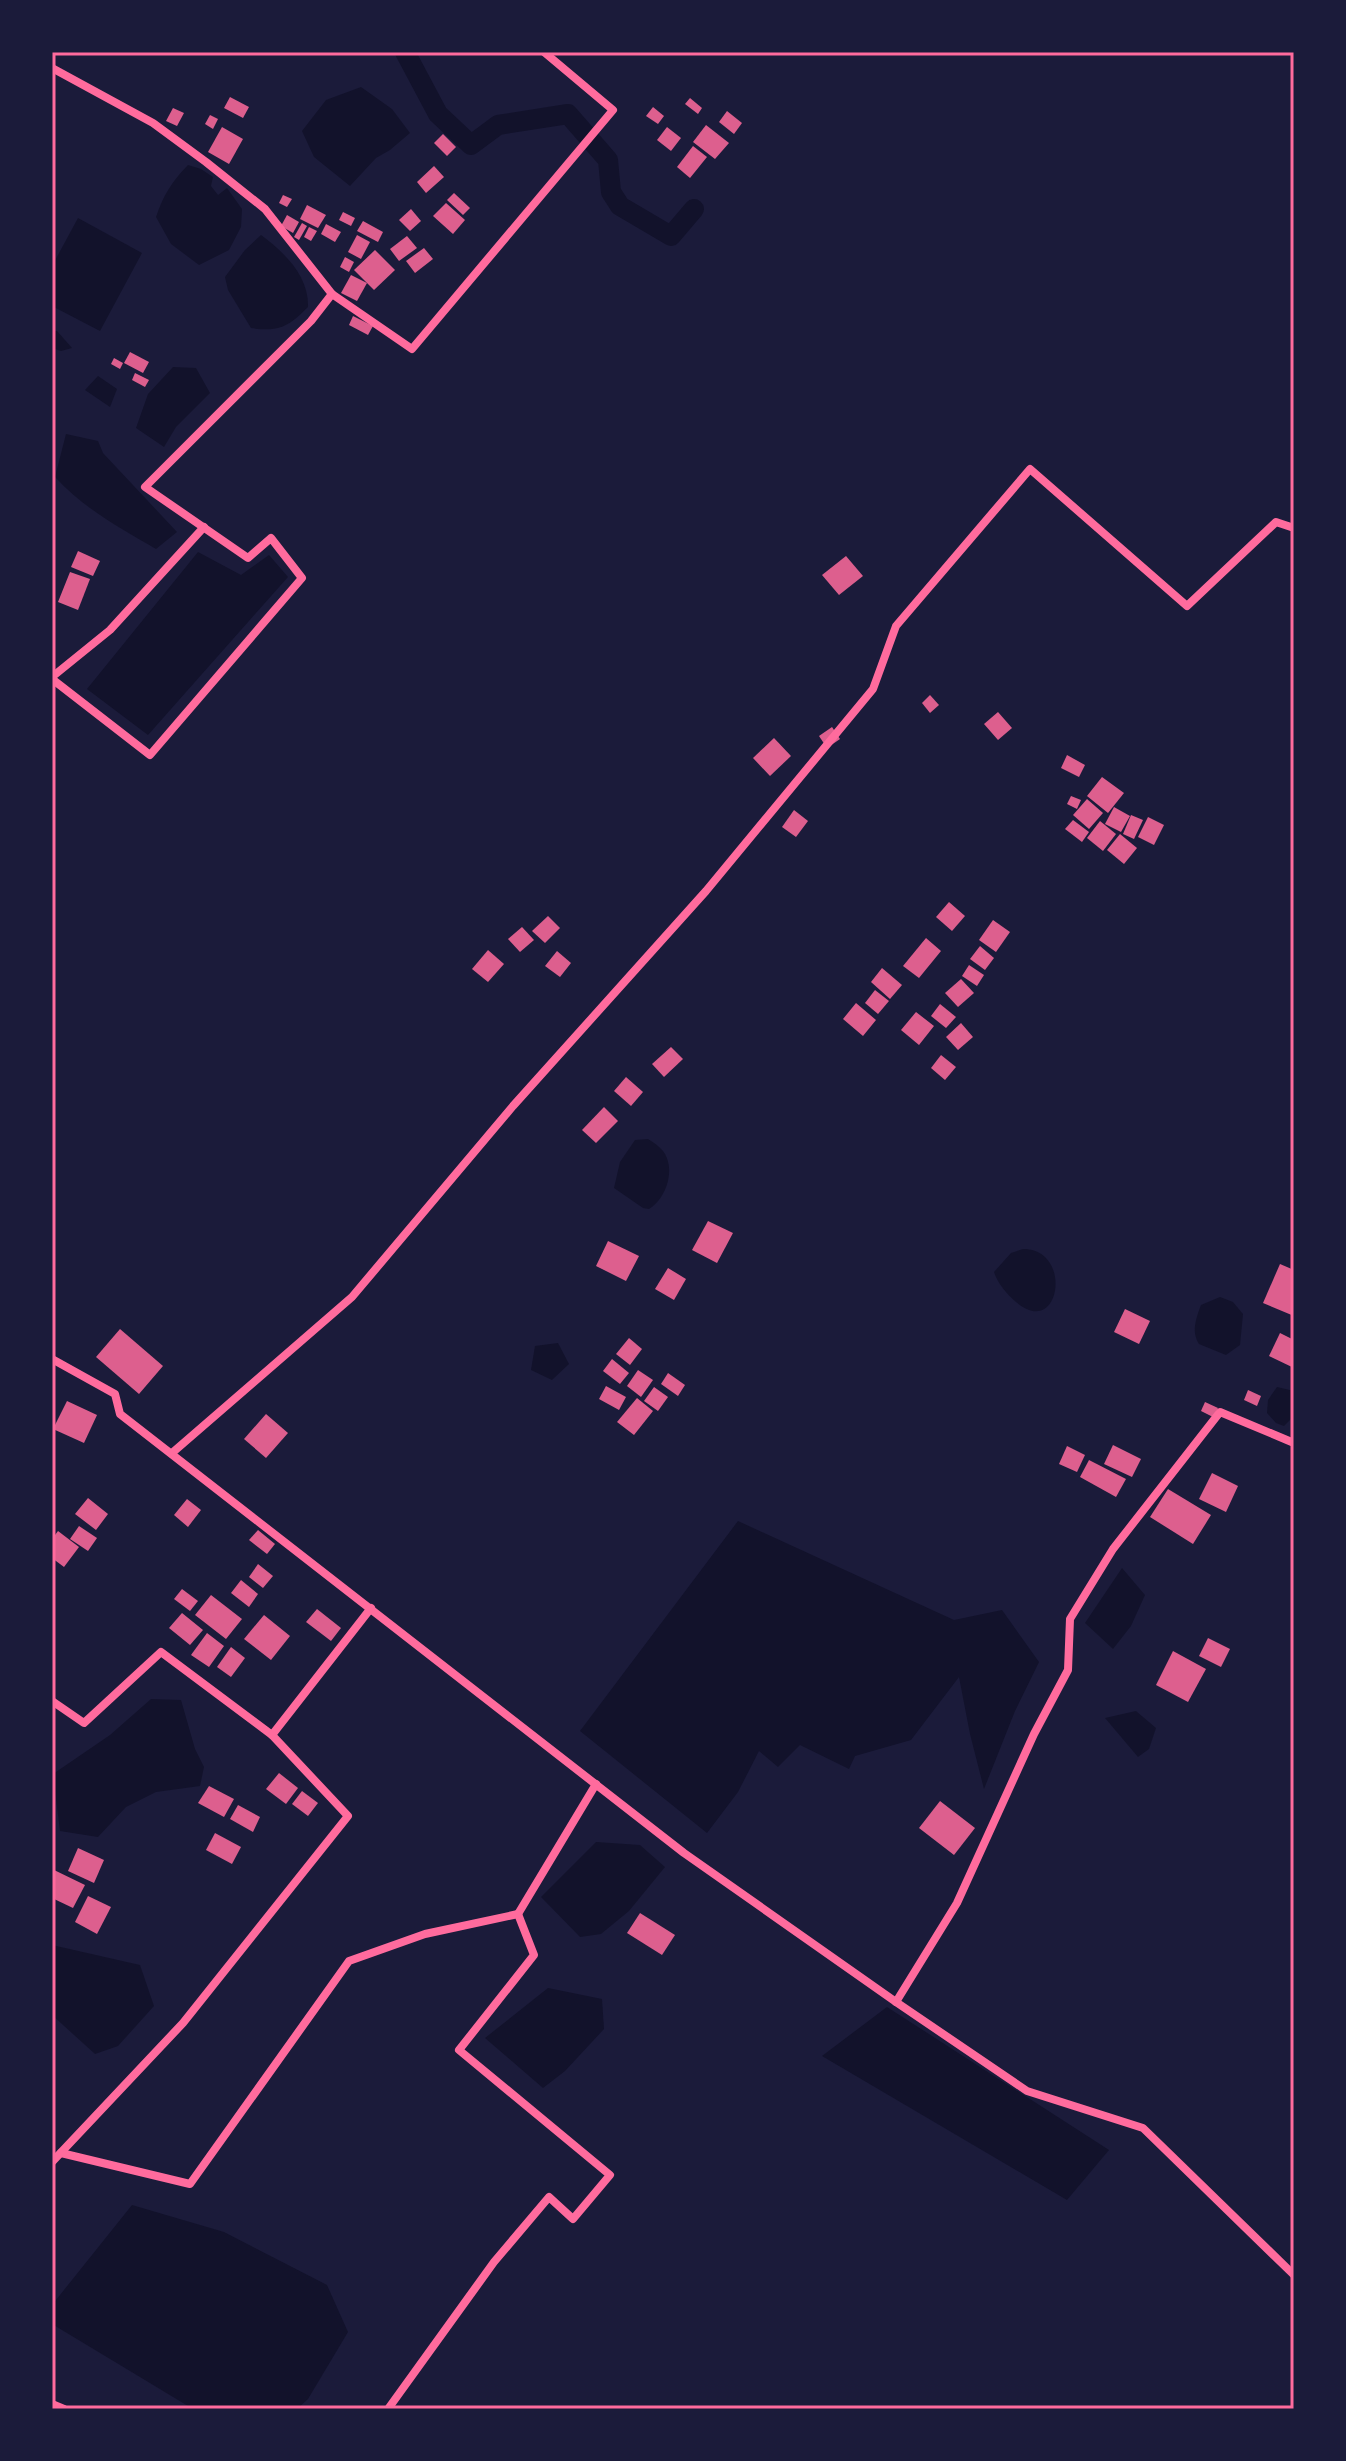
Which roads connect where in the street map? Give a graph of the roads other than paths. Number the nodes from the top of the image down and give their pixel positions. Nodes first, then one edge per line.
1 (544, 52) edge
2 (52, 68) edge
3 (332, 294) junction
4 (204, 527) junction
5 (1294, 528) edge
6 (52, 678) edge
7 (52, 1359) edge
8 (1294, 1443) edge
9 (172, 1453) junction
10 (371, 1608) junction
11 (52, 1701) edge
12 (272, 1735) junction
13 (596, 1784) junction
14 (518, 1914) junction
15 (896, 2002) junction
16 (61, 2153) junction
17 (52, 2162) edge
18 (1294, 2275) edge
19 (52, 2404) edge
20 (64, 2409) edge
21 (388, 2409) edge

1 - 3 street
2 - 3 street
3 - 4 street
4 - 6 street
4 - 6 street
5 - 9 street
7 - 9 street
8 - 15 street
9 - 10 street
10 - 12 street
10 - 13 street
11 - 12 street
12 - 16 street
13 - 14 street
13 - 15 street
14 - 16 street
14 - 21 street
15 - 18 street
16 - 17 street
19 - 20 street

